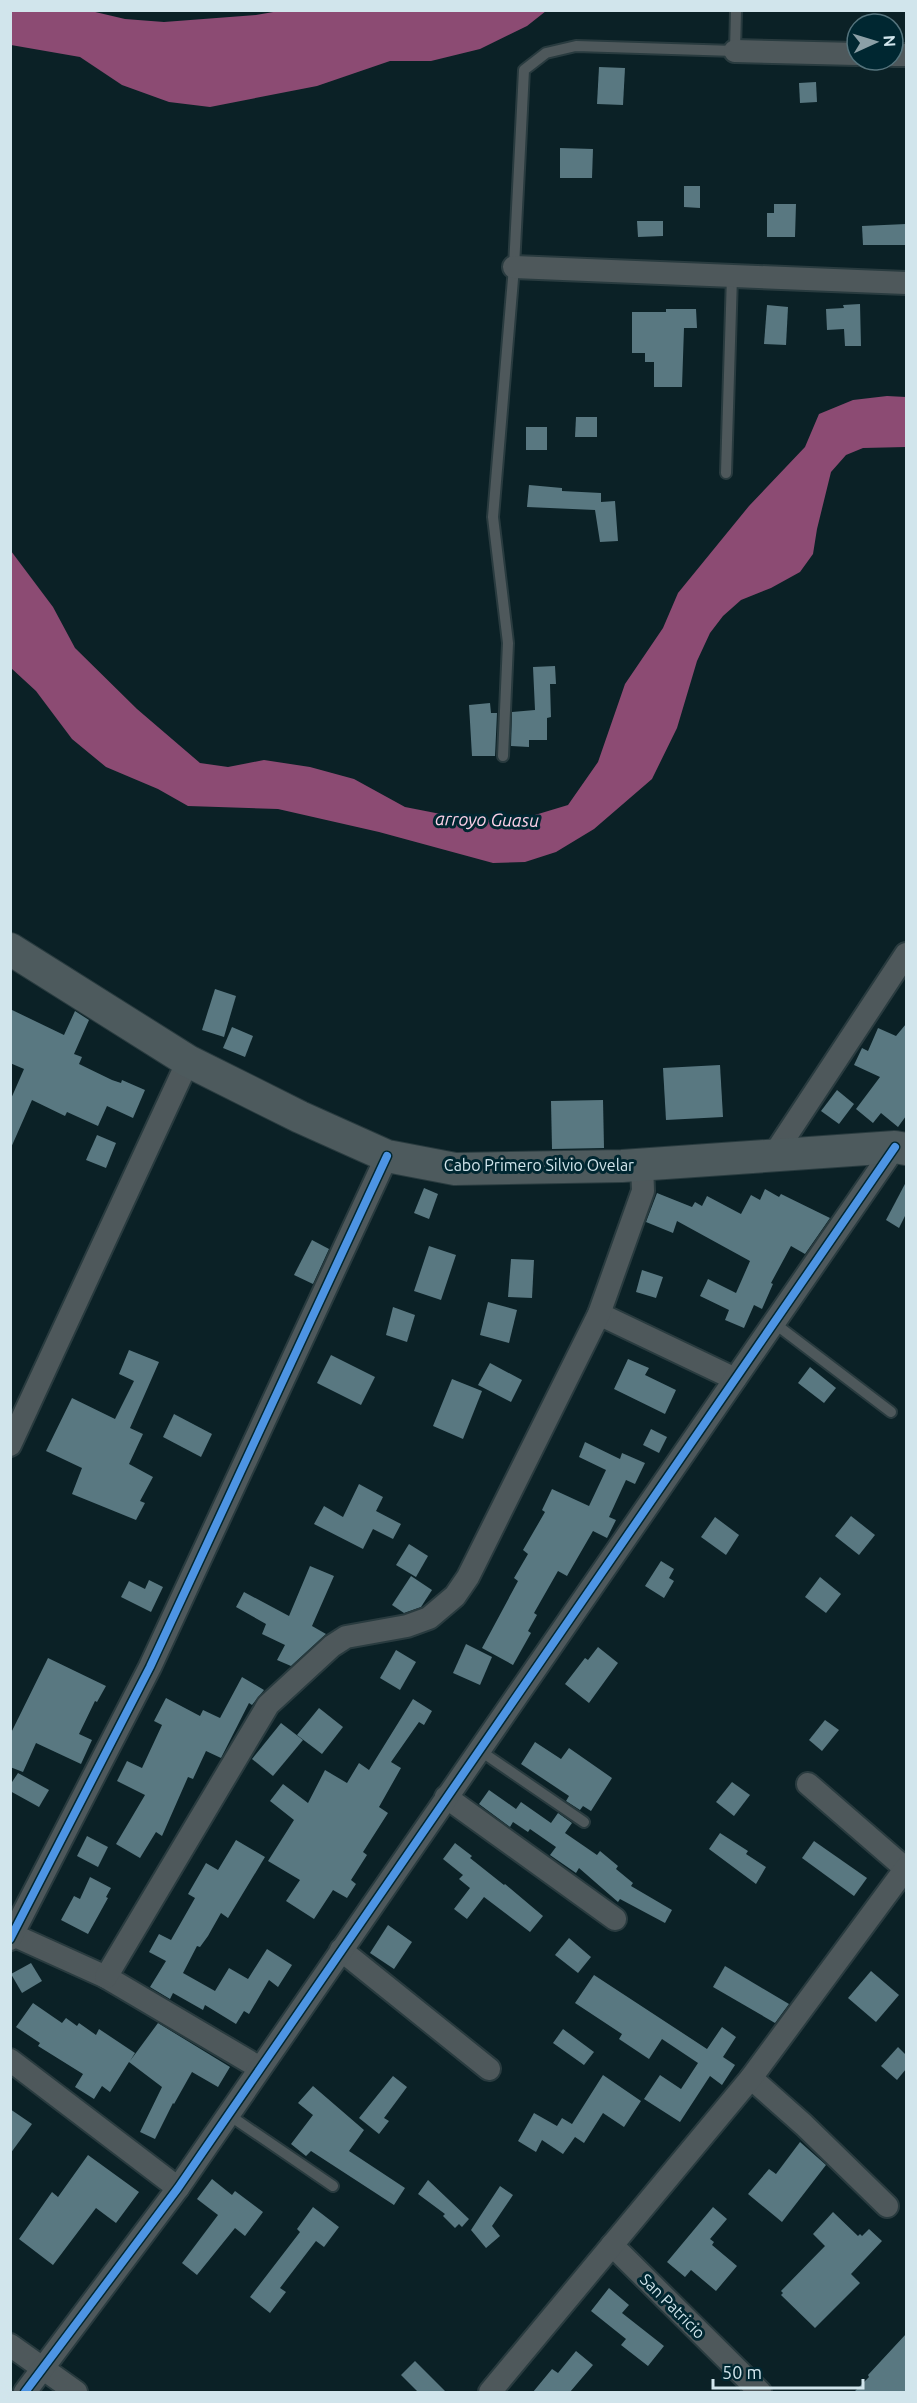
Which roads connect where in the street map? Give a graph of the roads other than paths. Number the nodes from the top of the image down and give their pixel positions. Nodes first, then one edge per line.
1 (736, 10) edge
2 (735, 51) junction
3 (845, 54) edge
4 (514, 267) junction
5 (732, 276) junction
6 (906, 283) edge
7 (726, 473) dead end
8 (503, 756) dead end
9 (10, 949) edge
10 (906, 954) edge
11 (188, 1061) junction
12 (901, 1148) edge
13 (387, 1156) junction
14 (773, 1156) junction
15 (642, 1164) junction
16 (599, 1314) junction
17 (774, 1323) junction
18 (735, 1380) junction
19 (891, 1412) dead end
20 (10, 1445) edge
21 (479, 1750) junction
22 (808, 1784) dead end
23 (446, 1797) junction
24 (584, 1822) dead end
25 (906, 1869) edge
26 (615, 1919) dead end
27 (14, 1926) edge
28 (341, 1950) junction
29 (106, 1977) junction
30 (10, 2060) edge
31 (260, 2068) junction
32 (489, 2069) dead end
33 (750, 2078) junction
34 (228, 2115) junction
35 (333, 2186) dead end
36 (178, 2188) junction
37 (887, 2206) dead end
38 (612, 2245) junction
39 (10, 2345) edge
40 (43, 2368) junction
41 (25, 2392) edge
42 (76, 2392) edge
43 (490, 2392) edge
44 (760, 2392) edge

1 - 2 lane
2 - 3 street
2 - 4 lane
4 - 5 street
4 - 8 lane
5 - 6 street
5 - 7 lane
9 - 11 main road, Cabo Primero Silvio Ovelar
10 - 14 street
11 - 13 main road, Cabo Primero Silvio Ovelar
11 - 20 street
12 - 14 main road, Cabo Primero Silvio Ovelar
12 - 17 street
13 - 15 main road, Cabo Primero Silvio Ovelar
13 - 27 street
14 - 15 main road, Cabo Primero Silvio Ovelar
15 - 16 street
16 - 18 street
16 - 29 street
17 - 18 street
17 - 19 lane
18 - 21 street
21 - 23 street
21 - 24 lane
22 - 25 street
23 - 26 street
23 - 28 street
25 - 33 street
27 - 29 street
28 - 31 street
28 - 32 street
29 - 31 street
30 - 36 street
31 - 34 street
33 - 37 street
33 - 38 street
34 - 35 lane
34 - 36 street
36 - 40 street
38 - 43 street
38 - 44 street, San Patricio
39 - 40 street
40 - 41 street
40 - 42 street

